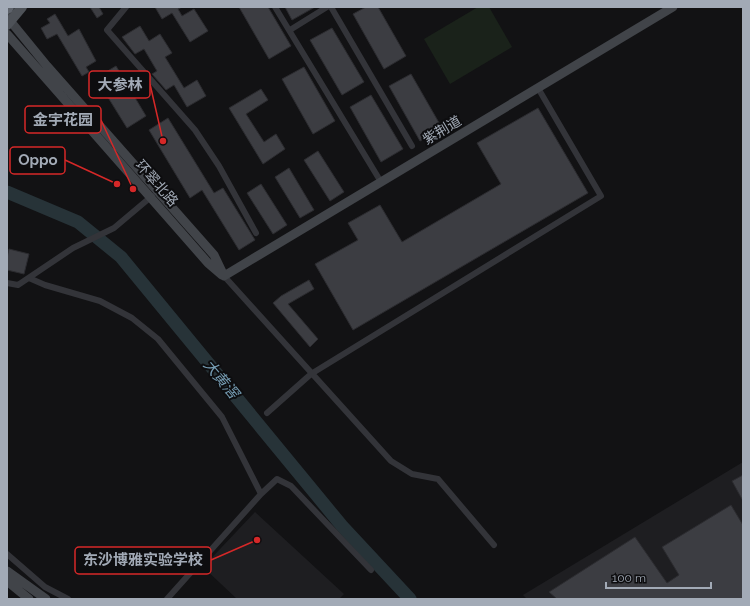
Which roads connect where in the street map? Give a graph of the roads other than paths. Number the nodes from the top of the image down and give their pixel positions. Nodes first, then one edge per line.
1 (22, 7) edge
2 (126, 7) edge
3 (275, 7) edge
4 (327, 7) edge
5 (331, 7) edge
6 (673, 7) edge
7 (8, 21) edge
8 (290, 30) junction
9 (7, 34) edge
10 (538, 88) junction
11 (412, 146) dead end
12 (381, 182) junction
13 (158, 191) junction
14 (151, 198) junction
15 (256, 232) dead end
16 (224, 276) junction
17 (29, 278) junction
18 (7, 284) edge
19 (311, 374) junction
20 (267, 413) dead end
21 (261, 494) junction
22 (494, 545) dead end
23 (7, 554) edge
24 (371, 570) dead end
25 (7, 571) edge
26 (7, 581) edge
27 (29, 599) edge
28 (46, 599) edge
29 (68, 599) edge
30 (168, 599) edge

1 - 7 main road
2 - 15 street
3 - 8 street
4 - 8 street
5 - 11 street
6 - 10 street, 紫荆道
7 - 13 street
8 - 12 street
9 - 14 street, 环翠北路
10 - 12 street, 紫荆道
10 - 19 street
12 - 16 street, 紫荆道
13 - 14 street
13 - 16 street
14 - 16 street, 环翠北路
14 - 17 street
16 - 19 street
17 - 18 street
17 - 21 street
19 - 20 street
19 - 22 street
21 - 24 street
21 - 30 street
23 - 29 street
25 - 28 street
26 - 27 street

